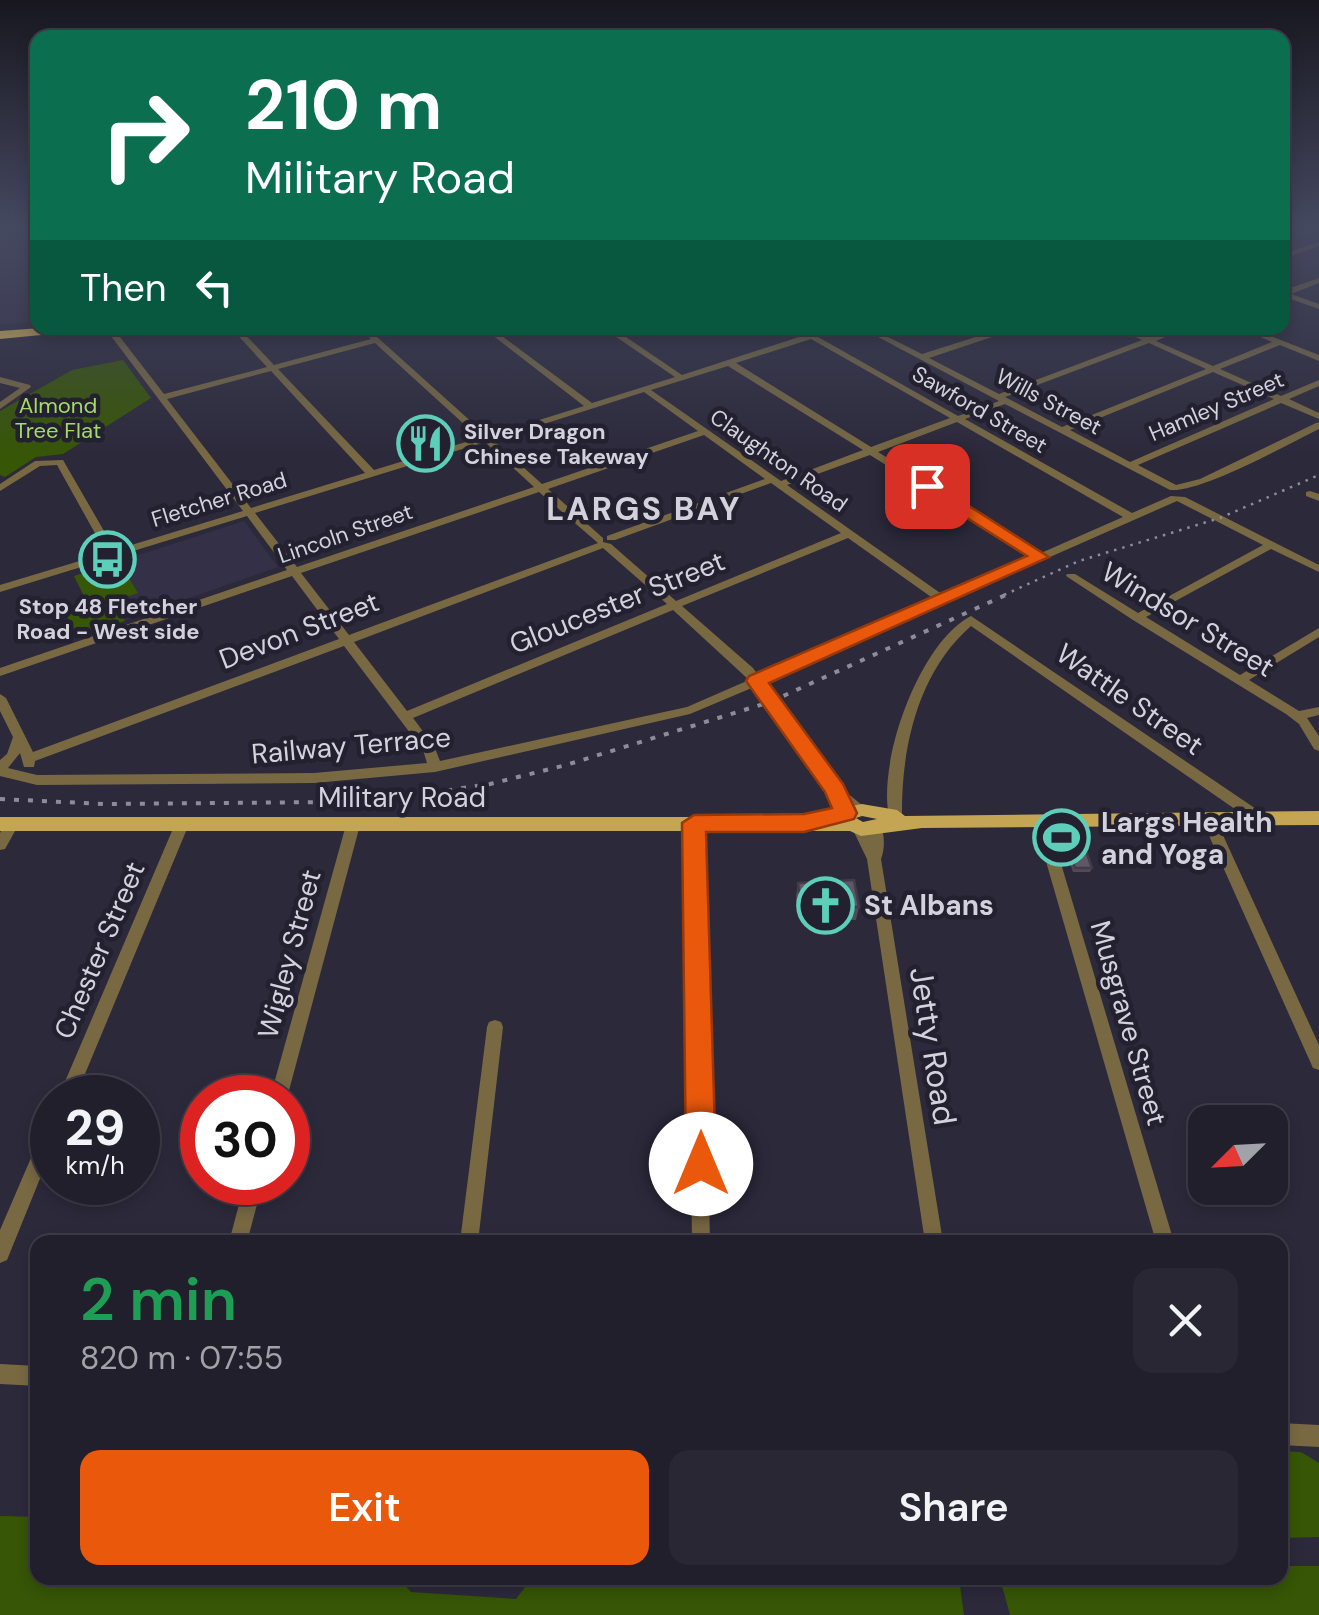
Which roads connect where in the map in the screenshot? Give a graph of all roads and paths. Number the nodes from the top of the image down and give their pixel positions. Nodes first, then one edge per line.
1 (30, 326) edge
2 (30, 330) edge
3 (0, 331) edge
4 (114, 335) edge
5 (242, 335) edge
6 (374, 335) edge
7 (496, 335) edge
8 (623, 335) edge
9 (814, 335) edge
10 (883, 335) edge
11 (989, 335) edge
12 (1137, 335) edge
13 (1163, 335) edge
14 (1262, 335) edge
15 (619, 336) joint
16 (811, 336) junction
17 (377, 340) junction
18 (1149, 340) junction
19 (1280, 342) junction
20 (924, 357) junction
21 (1319, 358) edge
22 (728, 362) junction
23 (273, 368) junction
24 (1214, 370) junction
25 (679, 376) junction
26 (0, 380) edge
27 (1319, 383) edge
28 (644, 388) junction
29 (162, 396) junction
30 (1002, 399) junction
31 (1281, 400) junction
32 (590, 405) junction
33 (0, 406) edge
34 (1319, 416) edge
35 (958, 419) junction
36 (1319, 425) edge
37 (1062, 430) junction
38 (704, 432) junction
39 (488, 436) junction
40 (870, 451) junction
41 (1128, 466) junction
42 (371, 472) junction
43 (777, 481) junction
44 (543, 487) junction
45 (0, 488) edge
46 (1177, 493) junction
47 (249, 511) junction
48 (1129, 516) junction
49 (590, 530) joint
50 (850, 534) junction
51 (610, 542) junction
52 (1270, 544) junction
53 (112, 554) junction
54 (1040, 557) junction
55 (1319, 570) edge
56 (294, 571) junction
57 (1070, 576) dead end
58 (0, 589) edge
59 (941, 599) junction
60 (675, 605) junction
61 (1137, 618) junction
62 (1319, 632) edge
63 (346, 639) junction
64 (0, 672) edge
65 (1240, 680) junction
66 (756, 681) junction
67 (0, 698) edge
68 (1319, 711) edge
69 (1297, 716) junction
70 (404, 718) junction
71 (18, 740) junction
72 (1319, 746) edge
73 (31, 758) junction
74 (434, 768) junction
75 (0, 770) edge
76 (25, 777) junction
77 (1319, 818) edge
78 (1260, 819) junction
79 (864, 820) junction
80 (1041, 820) junction
81 (1209, 820) junction
82 (694, 823) junction
83 (6, 824) edge
84 (182, 824) junction
85 (352, 825) junction
86 (0, 845) edge
87 (495, 1027) dead end
88 (1319, 1063) edge
89 (76, 1075) edge
90 (284, 1075) edge
91 (30, 1181) edge
92 (248, 1205) edge
93 (240, 1235) edge
94 (470, 1235) edge
95 (701, 1235) edge
96 (933, 1235) edge
97 (1163, 1235) edge
98 (0, 1253) edge
99 (0, 1374) edge
100 (30, 1376) edge
101 (1288, 1434) edge
102 (1319, 1436) edge

1 - 3 highway
2 - 3 highway
4 - 29 street
5 - 23 street
6 - 17 street, Jetty Road
7 - 32 street
8 - 15 street
9 - 16 street, Fletcher Road
10 - 20 street, Wills Street
11 - 20 street
12 - 18 street
13 - 18 street, Devon Street
14 - 19 street
15 - 25 street
16 - 22 street, Fletcher Road
16 - 35 street, Sawford Street
17 - 23 street
17 - 39 street, Jetty Road
18 - 24 street
18 - 30 street, Devon Street
19 - 21 street
19 - 24 street
20 - 30 street, Wills Street
22 - 25 street, Fletcher Road
22 - 40 street
23 - 29 street
23 - 42 street
24 - 31 street
24 - 37 street
25 - 28 street, Fletcher Road
26 - 33 street
27 - 31 street, Hamley Street
28 - 32 street, Fletcher Road
28 - 38 street, Claughton Road
29 - 47 street
30 - 35 street, Devon Street
30 - 37 street, Wills Street
31 - 34 street
31 - 41 street, Hamley Street
32 - 39 street, Fletcher Road
35 - 40 street, Devon Street
35 - 48 street, Sawford Street
36 - 46 street, Railway Terrace
37 - 41 street, Wills Street
38 - 43 street, Claughton Road
38 - 44 street, Lincoln Street
39 - 42 street, Fletcher Road
39 - 44 street, Jetty Road
40 - 43 street, Devon Street
40 - 54 street
41 - 46 street, Wills Street
42 - 47 street, Fletcher Road
43 - 50 street, Claughton Road
43 - 51 street, Devon Street
44 - 49 street, Jetty Road
44 - 56 street, Lincoln Street
45 - 53 street
46 - 48 street, Railway Terrace
46 - 52 street, Wills Street
47 - 53 street, Fletcher Road
47 - 56 street
48 - 54 street, Railway Terrace
49 - 51 street, Jetty Road
50 - 59 street, Claughton Road
50 - 60 street, Gloucester Street
51 - 60 street, Jetty Road
51 - 63 street, Devon Street
52 - 55 street, Wills Street
52 - 61 street
53 - 58 street, Fletcher Road
54 - 59 street, Railway Terrace
56 - 63 street
56 - 64 street, Lincoln Street
57 - 61 street, Windsor Street
59 - 66 street, Railway Terrace
60 - 66 street, Jetty Road
60 - 70 street, Gloucester Street
61 - 65 street, Windsor Street
62 - 65 street
63 - 70 street
63 - 73 street, Devon Street
65 - 69 street, Windsor Street
66 - 74 street, Railway Terrace
66 - 79 street, Jetty Road
67 - 71 street
68 - 69 street
69 - 72 street, Windsor Street
70 - 74 street
71 - 73 street
71 - 75 street
73 - 76 street
74 - 76 street, Railway Terrace
75 - 76 street, Railway Terrace
77 - 78 main road, Military Road
78 - 79 street, Wattle Street
78 - 81 main road, Military Road
79 - 80 main road, Military Road
79 - 82 main road, Military Road
79 - 96 street, Jetty Road
80 - 81 main road, Military Road
80 - 97 street, Musgrave Street
81 - 88 street
82 - 85 main road, Military Road
82 - 95 street
83 - 84 main road, Military Road
83 - 86 street
84 - 85 main road, Military Road
84 - 89 street, Chester Street
85 - 90 street, Wigley Street
87 - 94 street
91 - 98 street
92 - 93 street
99 - 100 street
101 - 102 street

